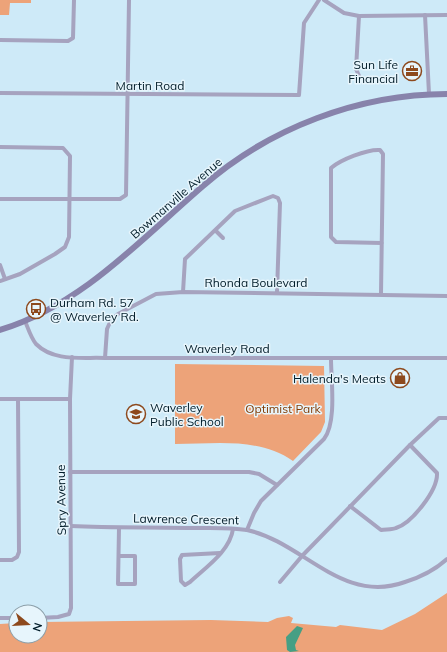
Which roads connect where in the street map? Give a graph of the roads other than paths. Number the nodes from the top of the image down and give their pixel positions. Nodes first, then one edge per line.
1 (74, 0) edge
2 (129, 0) edge
3 (319, 0) edge
4 (324, 0) edge
5 (425, 15) junction
6 (447, 15) edge
7 (359, 16) junction
8 (0, 40) edge
9 (360, 78) dead end
10 (0, 93) edge
11 (429, 94) junction
12 (447, 94) edge
13 (127, 95) junction
14 (0, 147) edge
15 (0, 199) edge
16 (70, 200) junction
17 (216, 231) junction
18 (223, 238) dead end
19 (382, 243) junction
20 (0, 265) edge
21 (5, 279) junction
22 (0, 282) edge
23 (183, 292) junction
24 (278, 292) junction
25 (381, 294) junction
26 (447, 296) edge
27 (24, 321) junction
28 (0, 330) edge
29 (72, 357) junction
30 (105, 358) junction
31 (447, 358) edge
32 (332, 359) junction
33 (18, 398) junction
34 (0, 399) edge
35 (70, 399) junction
36 (447, 418) edge
37 (410, 445) junction
38 (70, 472) junction
39 (277, 485) junction
40 (350, 506) junction
41 (71, 526) junction
42 (119, 528) junction
43 (233, 529) junction
44 (248, 530) junction
45 (220, 553) junction
46 (119, 556) junction
47 (302, 556) junction
48 (447, 559) edge
49 (0, 560) edge
50 (280, 582) dead end
51 (48, 618) edge

1 - 8 street
2 - 13 street
3 - 13 street, Martin Road
4 - 7 street
5 - 6 street
5 - 7 street
5 - 11 street
7 - 9 street
10 - 13 street, Martin Road
11 - 12 main road, Bowmanville Avenue
11 - 27 main road, Bowmanville Avenue
13 - 16 street
14 - 16 street
15 - 16 street
16 - 21 street
17 - 18 street
17 - 23 street
17 - 24 street
19 - 19 street
19 - 25 street
20 - 21 street
21 - 22 street
23 - 24 street, Rhonda Boulevard
23 - 30 street, Rhonda Boulevard
24 - 25 street, Rhonda Boulevard
25 - 26 street, Rhonda Boulevard
27 - 28 main road, Bowmanville Avenue
27 - 29 street, Waverley Road
29 - 30 street, Waverley Road
29 - 35 street, Spry Avenue
30 - 32 street, Waverley Road
31 - 32 street, Waverley Road
32 - 39 street
33 - 34 street
33 - 35 street
33 - 49 street
35 - 38 street, Spry Avenue
36 - 37 street
37 - 40 street
37 - 40 street
38 - 39 street
38 - 41 street, Spry Avenue
39 - 44 street
40 - 47 street
41 - 42 street, Lawrence Crescent
41 - 51 street, Spry Avenue
42 - 43 street, Lawrence Crescent
42 - 46 street
43 - 44 street, Lawrence Crescent
43 - 45 street
44 - 47 street, Lawrence Crescent
45 - 45 street
46 - 46 street
47 - 48 street, Lawrence Crescent
47 - 50 street

